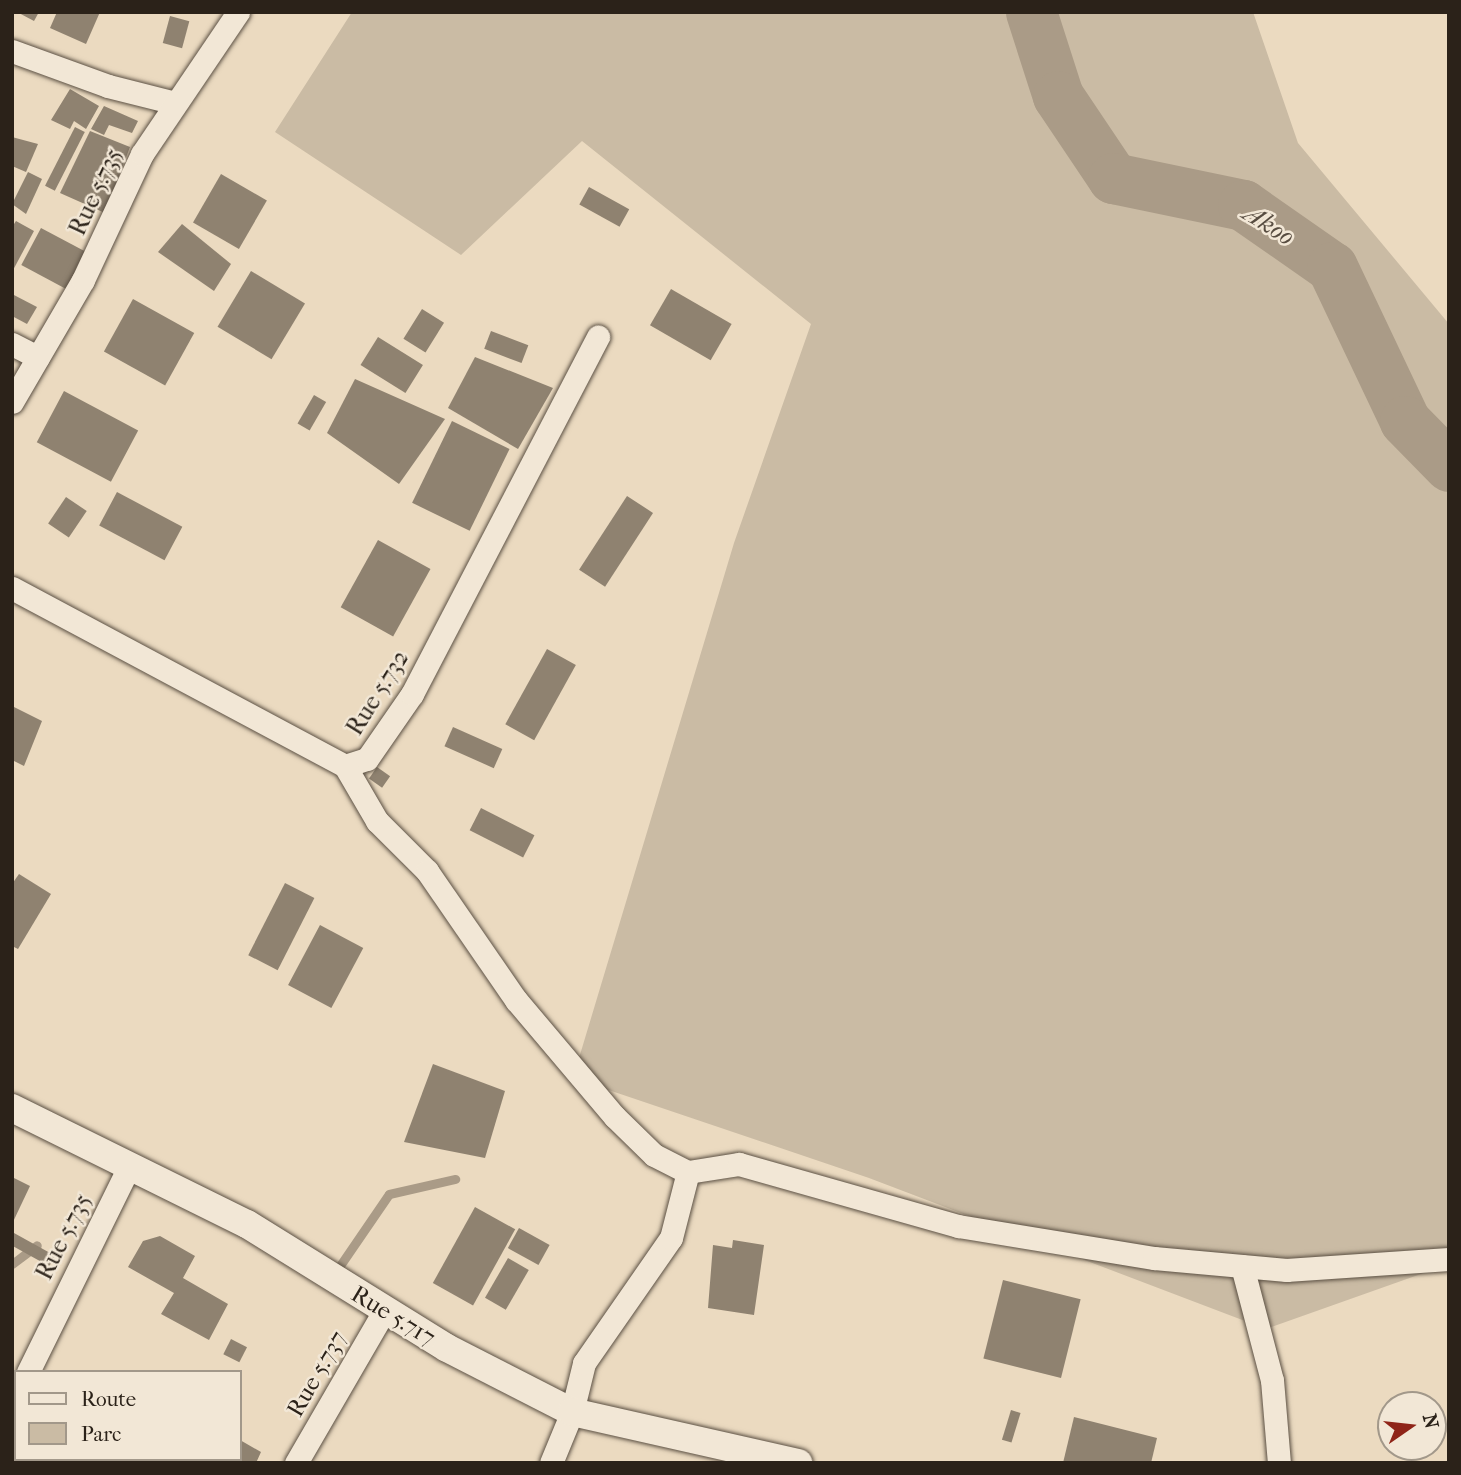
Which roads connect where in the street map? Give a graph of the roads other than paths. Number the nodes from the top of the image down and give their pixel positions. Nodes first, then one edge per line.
1 (238, 12) edge
2 (12, 51) edge
3 (175, 103) junction
4 (598, 336) dead end
5 (12, 344) edge
6 (38, 357) junction
7 (12, 402) edge
8 (12, 588) edge
9 (345, 766) junction
10 (12, 1108) edge
11 (130, 1165) junction
12 (688, 1172) junction
13 (1449, 1259) edge
14 (1242, 1266) junction
15 (384, 1311) junction
16 (29, 1370) edge
17 (572, 1412) junction
18 (296, 1463) edge
19 (551, 1463) edge
20 (798, 1463) edge
21 (1279, 1463) edge

1 - 3 street, Rue 5.735
2 - 3 street
3 - 6 street, Rue 5.735
4 - 9 street, Rue 5.732
5 - 6 street
6 - 7 street, Rue 5.735
8 - 9 street, Rue 5.732
9 - 12 street
10 - 11 street, Rue 5.717
11 - 15 street, Rue 5.717
11 - 16 street, Rue 5.735
12 - 14 street
12 - 17 street
13 - 14 street
14 - 21 street
15 - 17 street, Rue 5.717
15 - 18 street, Rue 5.737
17 - 19 street
17 - 20 street, Rue 5.717

